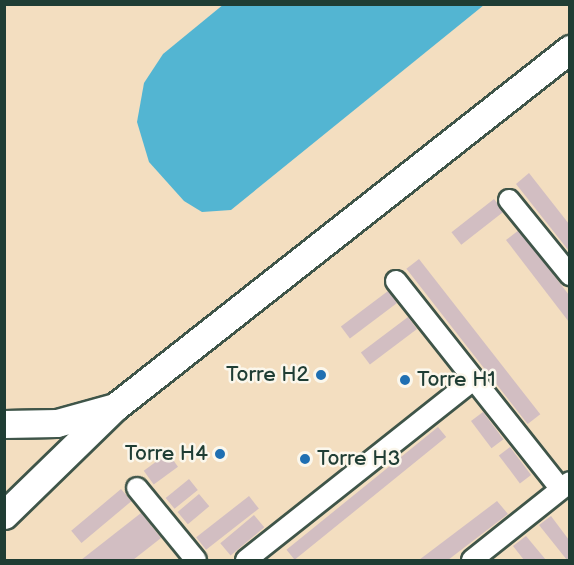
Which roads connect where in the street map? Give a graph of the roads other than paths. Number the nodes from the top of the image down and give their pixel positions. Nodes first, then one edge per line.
1 (570, 49) edge
2 (509, 200) dead end
3 (570, 275) edge
4 (396, 281) dead end
5 (473, 380) junction
6 (115, 407) junction
7 (4, 424) edge
8 (565, 486) edge
9 (137, 488) dead end
10 (4, 515) edge
11 (196, 561) edge
12 (246, 561) edge
13 (472, 561) edge

1 - 6 street
2 - 3 street
4 - 5 street
5 - 8 street
5 - 12 street
6 - 7 street
6 - 10 street
8 - 13 street
9 - 11 street

